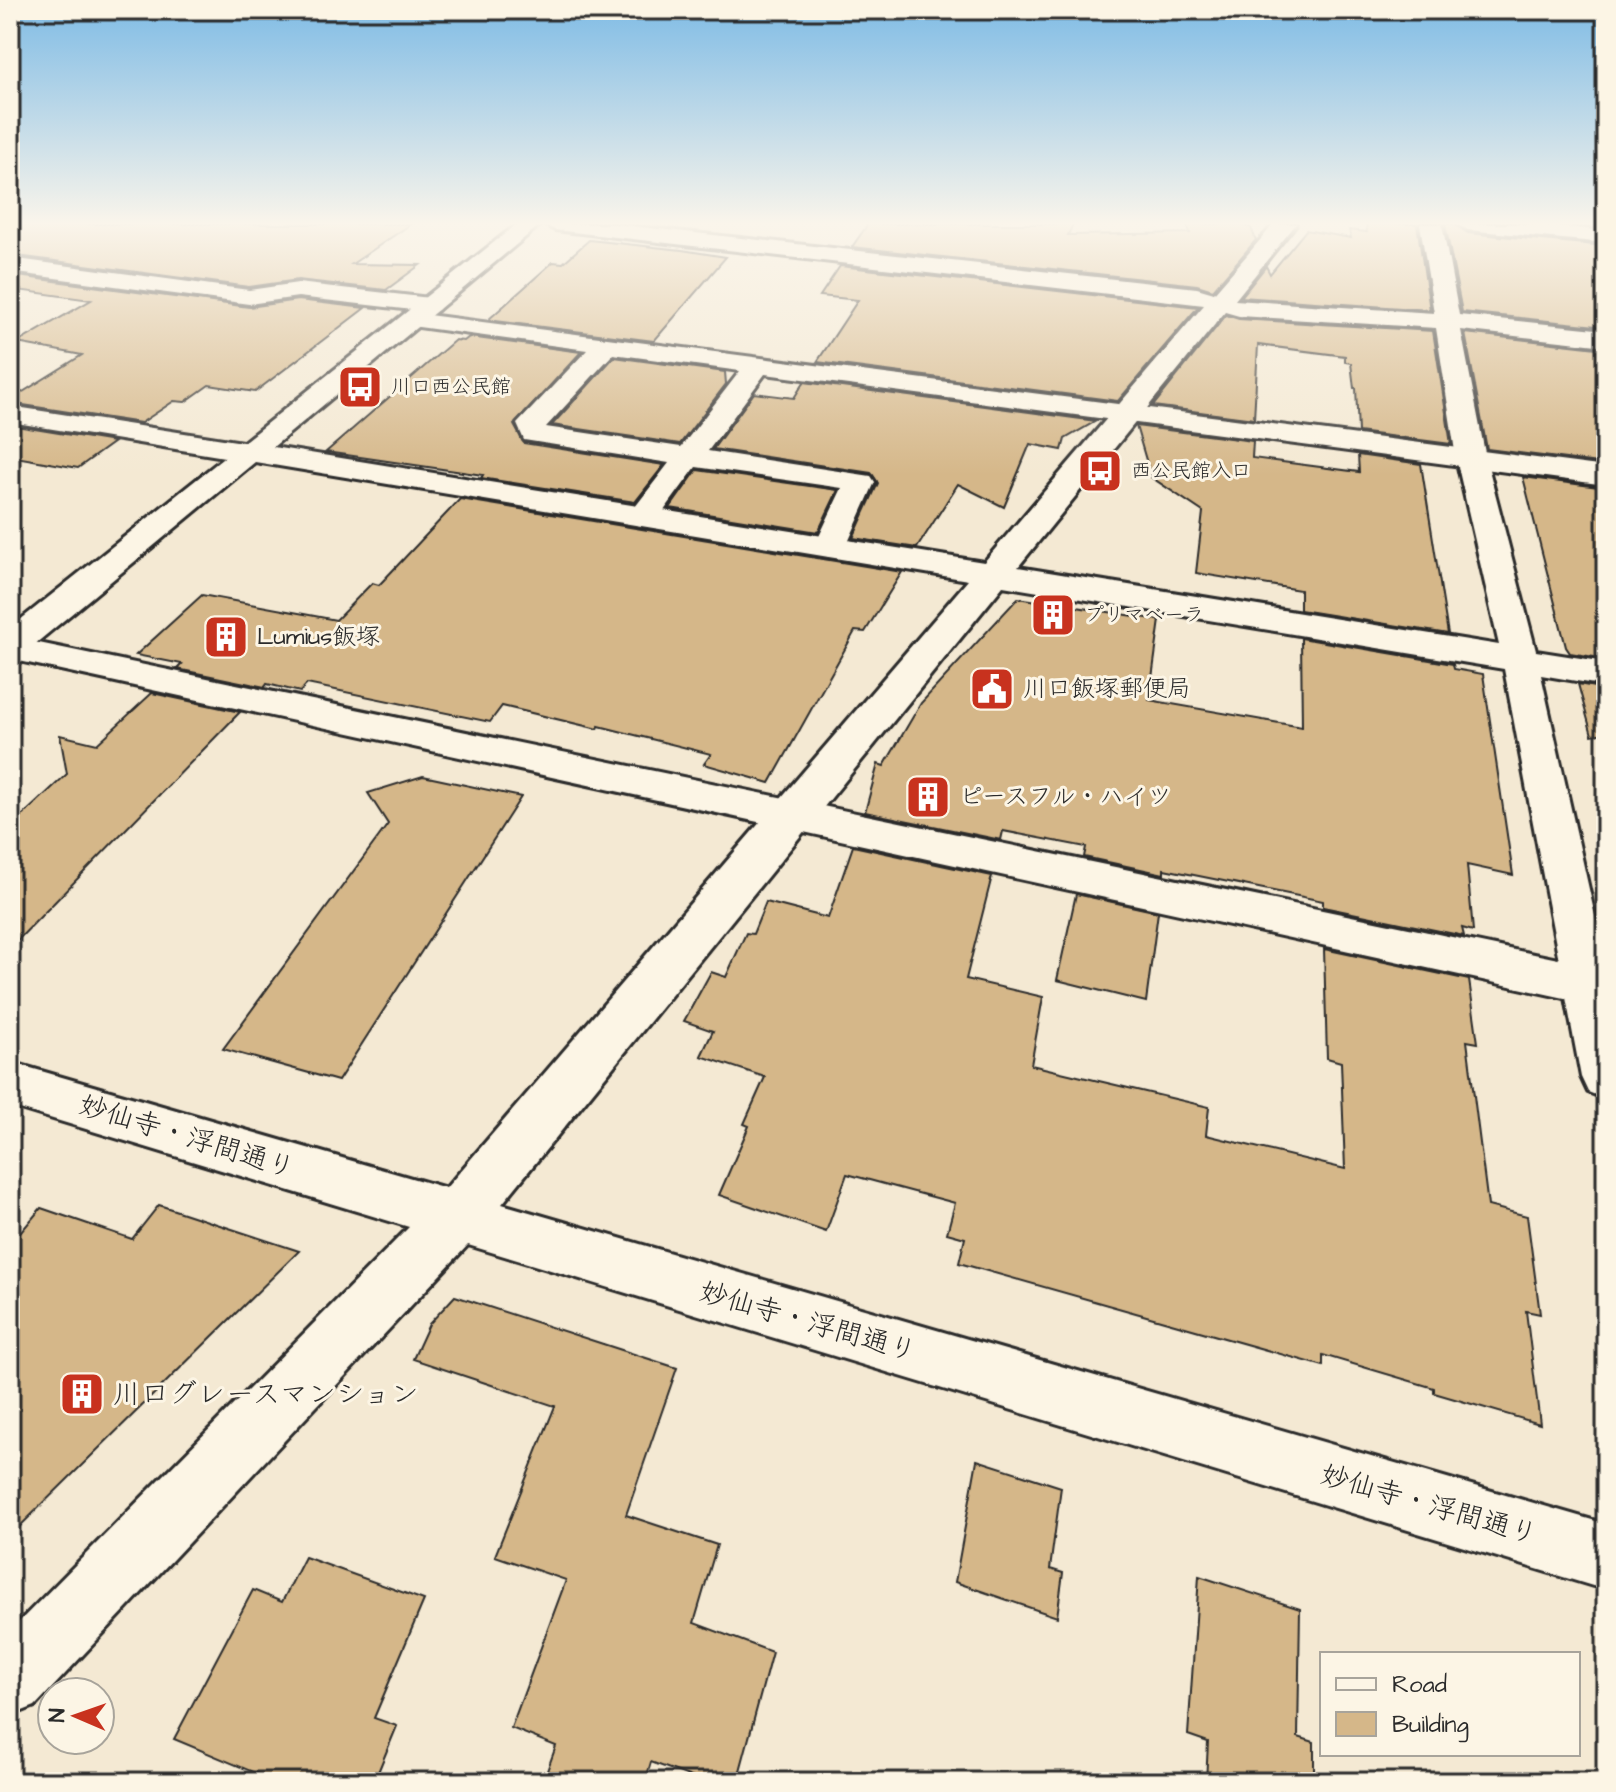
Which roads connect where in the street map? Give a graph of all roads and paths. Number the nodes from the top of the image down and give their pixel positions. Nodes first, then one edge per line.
1 (397, 308) edge
2 (427, 308) edge
3 (1213, 308) edge
4 (1235, 308) edge
5 (1446, 308) edge
6 (422, 312) junction
7 (1448, 321) junction
8 (1606, 338) edge
9 (607, 345) junction
10 (758, 365) junction
11 (1125, 413) junction
12 (10, 414) edge
13 (249, 452) junction
14 (688, 456) junction
15 (1471, 458) junction
16 (1606, 476) edge
17 (644, 516) junction
18 (830, 547) junction
19 (994, 574) junction
20 (10, 647) edge
21 (1520, 660) junction
22 (1606, 674) edge
23 (795, 814) junction
24 (1598, 986) edge
25 (1606, 1077) edge
26 (10, 1084) edge
27 (456, 1218) junction
28 (1606, 1557) edge
29 (10, 1681) edge

1 - 6 street
2 - 6 street
3 - 11 street
4 - 7 street
5 - 7 street
6 - 9 street
6 - 13 street
7 - 8 street
7 - 15 street
9 - 10 street
9 - 14 street
10 - 11 street
10 - 14 street
11 - 15 street
11 - 19 street
12 - 13 street
13 - 17 street
13 - 20 street
14 - 17 street
14 - 18 street
15 - 16 street
15 - 21 street
17 - 18 street
18 - 19 street
19 - 21 street
19 - 23 street
20 - 23 street
21 - 22 street
21 - 24 street
23 - 24 street
23 - 27 street
24 - 25 street
26 - 27 street, 妙仙寺・浮間通り
27 - 28 street, 妙仙寺・浮間通り
27 - 29 street

